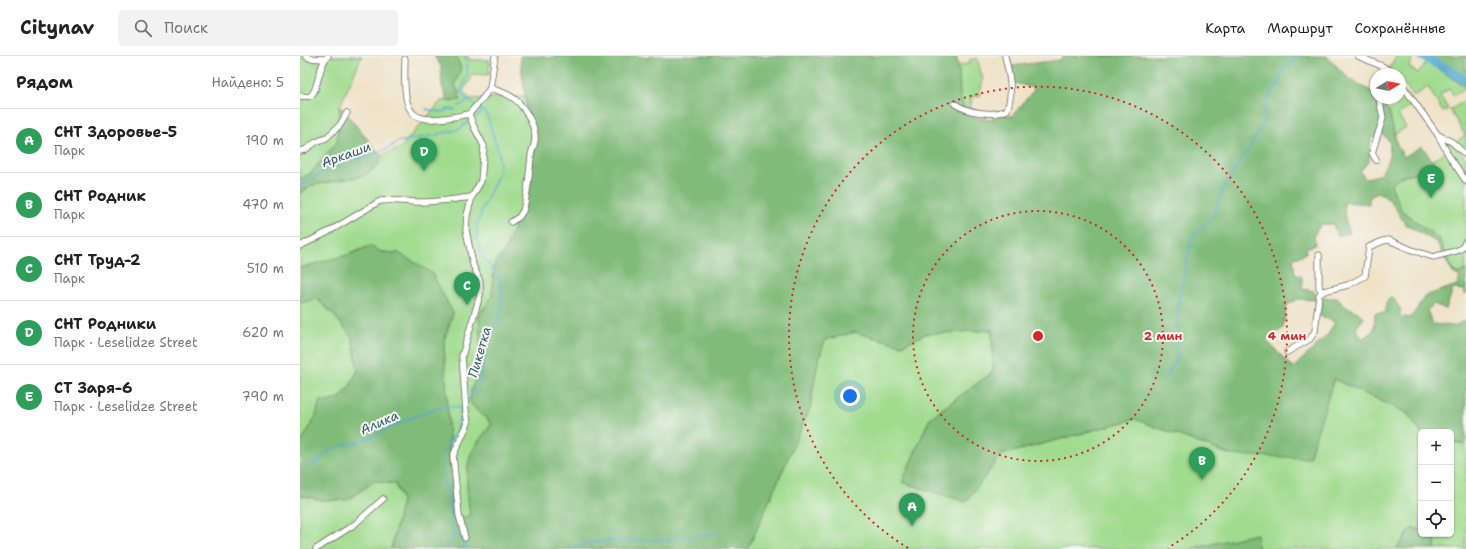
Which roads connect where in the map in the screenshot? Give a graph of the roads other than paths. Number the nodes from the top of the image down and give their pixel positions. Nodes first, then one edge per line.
1 (306, 56) edge
2 (495, 56) edge
3 (1005, 56) edge
4 (1358, 56) edge
5 (326, 58) edge
6 (405, 58) dead end
7 (1385, 68) edge
8 (490, 88) junction
9 (1406, 90) edge
10 (300, 96) edge
11 (955, 104) dead end
12 (1380, 104) edge
13 (347, 113) dead end
14 (469, 114) junction
15 (1438, 135) junction
16 (300, 151) edge
17 (1466, 155) edge
18 (1376, 160) dead end
19 (1466, 181) edge
20 (472, 197) junction
21 (511, 222) dead end
22 (1466, 241) edge
23 (300, 246) edge
24 (1319, 255) dead end
25 (1324, 291) junction
26 (1287, 352) dead end
27 (383, 499) dead end
28 (465, 538) dead end
29 (316, 549) edge

1 - 5 street
2 - 8 street
3 - 11 street
4 - 7 street
5 - 10 street
6 - 14 street
8 - 14 street
8 - 21 street
9 - 15 street
12 - 18 street
13 - 16 street
14 - 20 street
15 - 17 street
15 - 19 street
20 - 23 street
20 - 28 street
22 - 25 street
24 - 25 street
25 - 26 street
27 - 29 street

